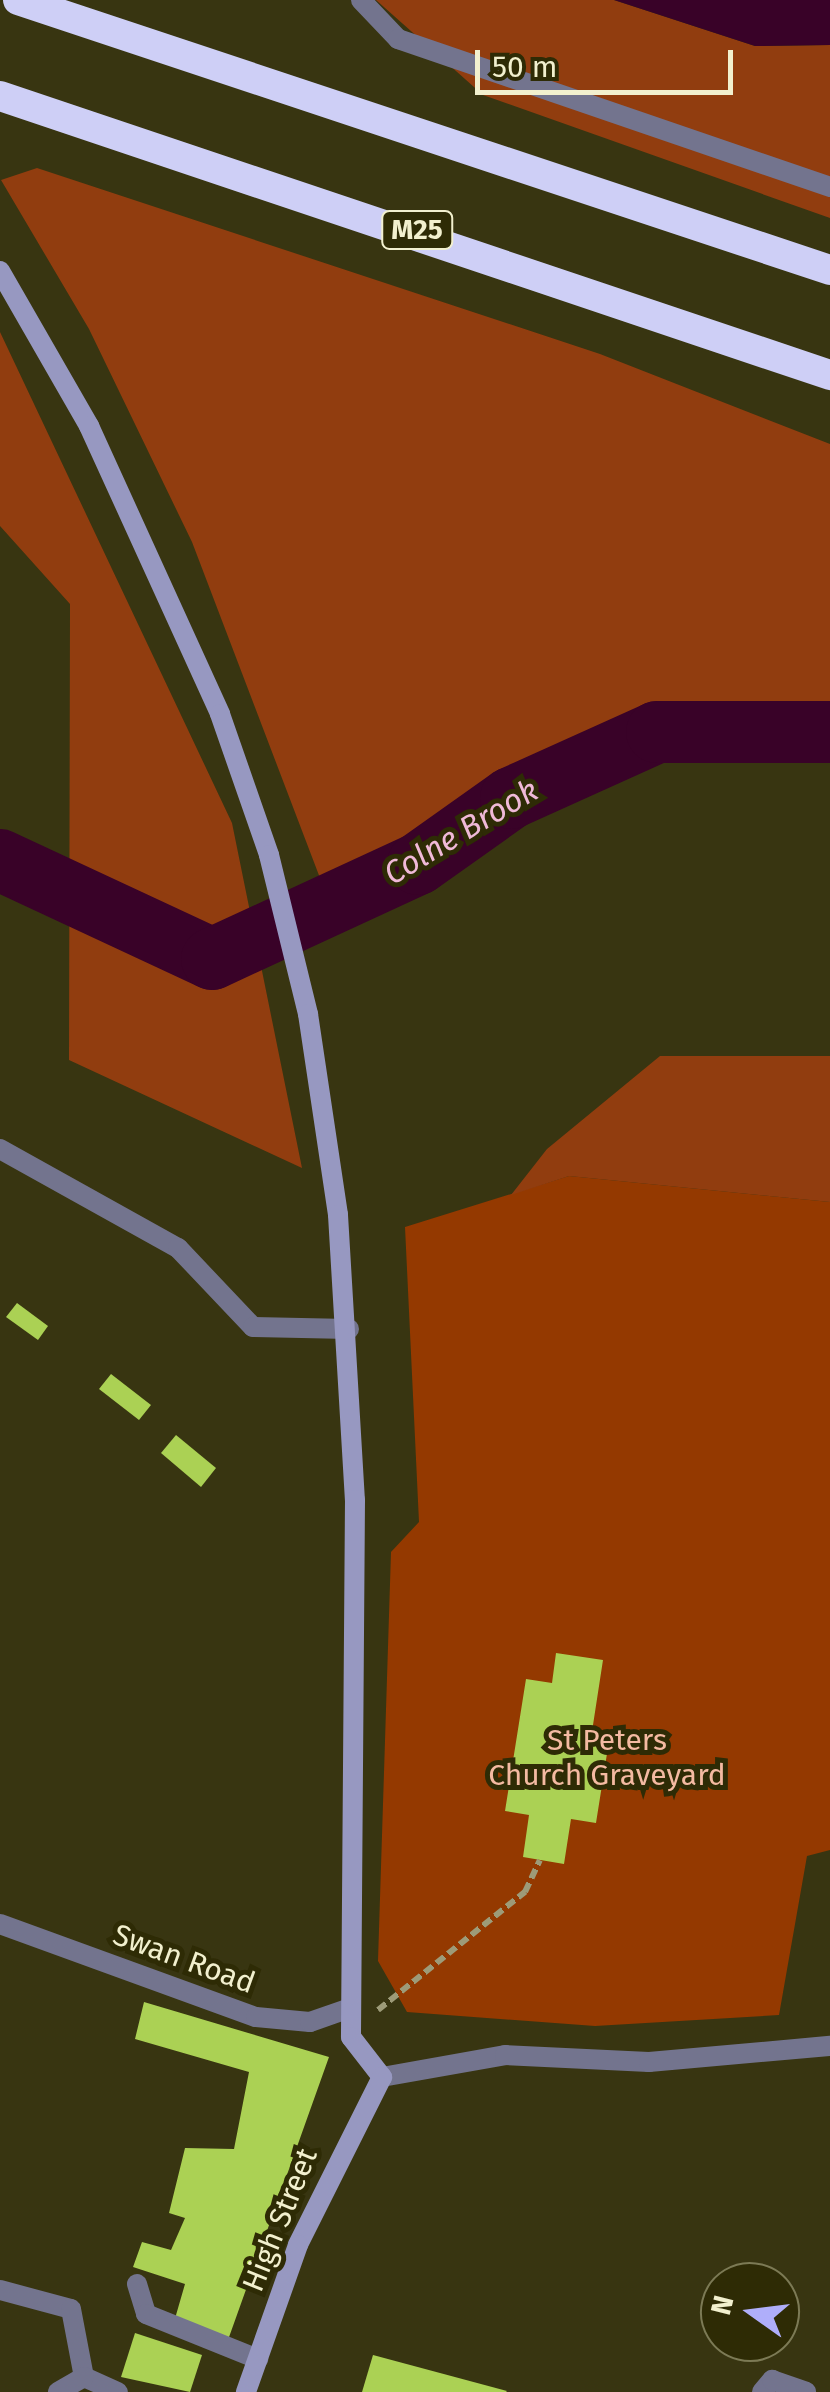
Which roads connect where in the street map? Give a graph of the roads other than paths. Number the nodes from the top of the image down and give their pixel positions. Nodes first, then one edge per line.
1 (18, 0) edge
2 (361, 0) edge
3 (0, 96) edge
4 (830, 188) edge
5 (830, 270) edge
6 (0, 271) edge
7 (830, 374) edge
8 (0, 1148) edge
9 (349, 1329) junction
10 (0, 1924) edge
11 (350, 2008) junction
12 (830, 2046) edge
13 (382, 2078) junction
14 (137, 2284) dead end
15 (0, 2290) edge
16 (258, 2359) junction
17 (84, 2377) junction
18 (767, 2386) edge
19 (58, 2392) edge
20 (118, 2392) edge
21 (246, 2392) edge
22 (806, 2392) edge

1 - 5 highway
2 - 4 street
3 - 7 highway, M25
6 - 9 main road
8 - 9 street
9 - 11 main road
10 - 11 street, Swan Road
11 - 13 main road
12 - 13 street
13 - 16 main road, High Street
14 - 16 street
15 - 17 street
16 - 21 main road, High Street
17 - 19 street
17 - 20 street
18 - 22 street

